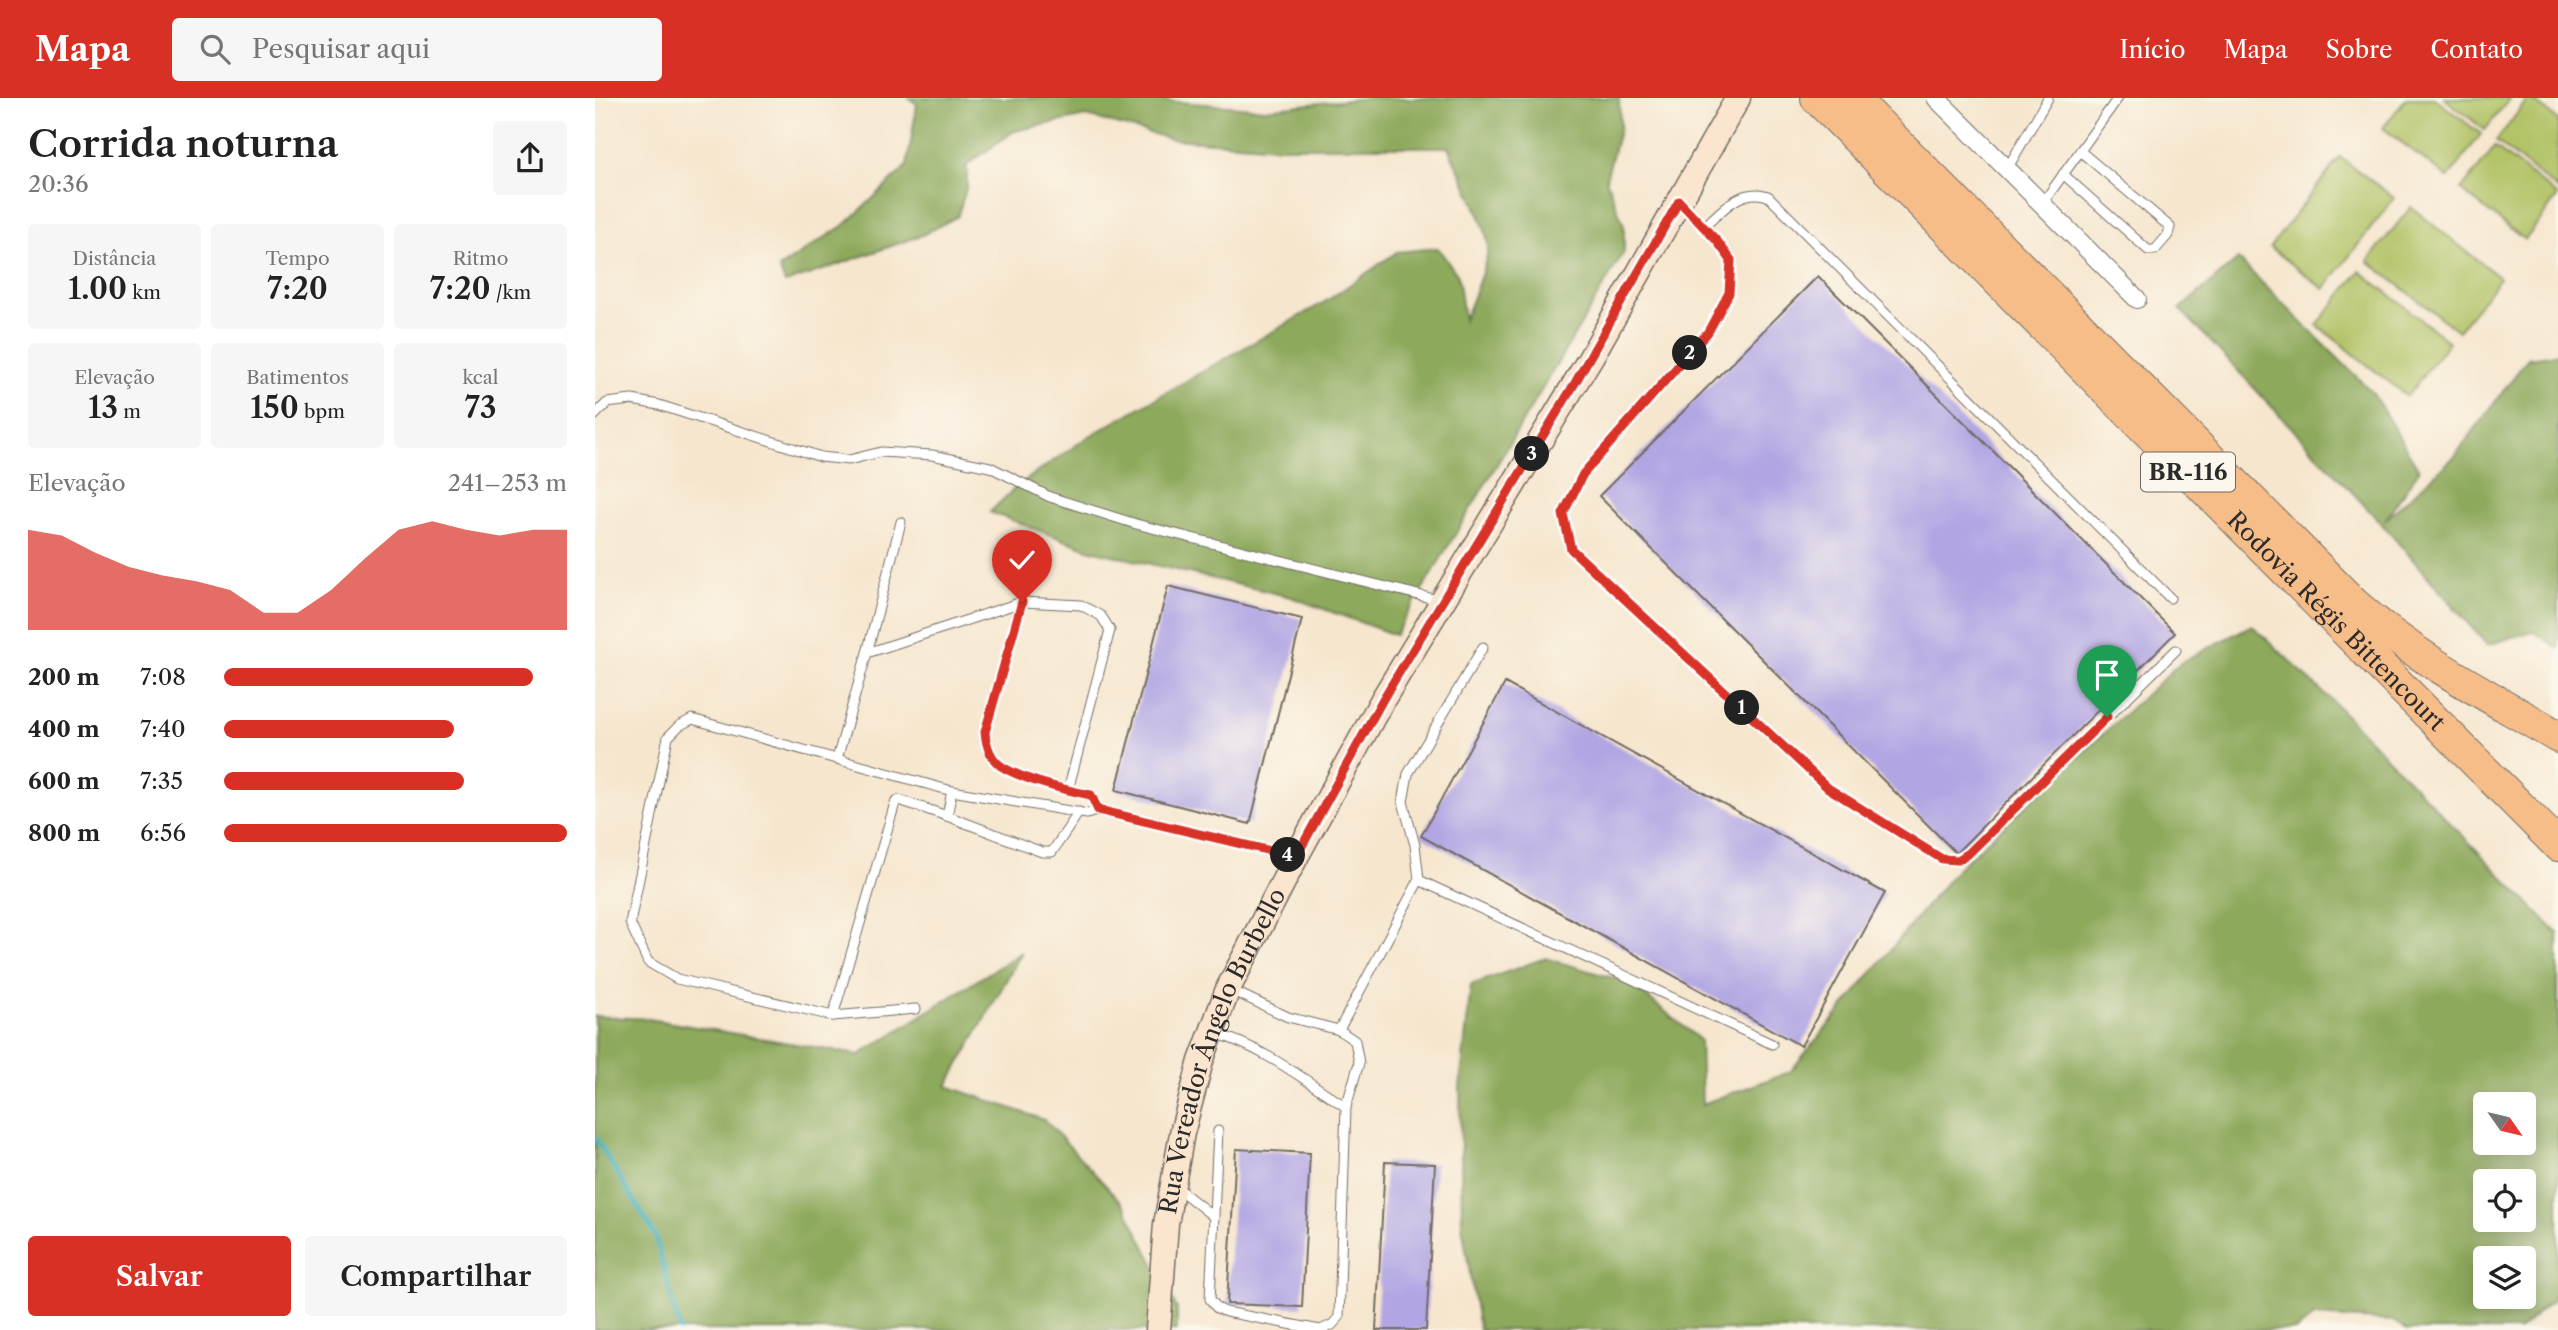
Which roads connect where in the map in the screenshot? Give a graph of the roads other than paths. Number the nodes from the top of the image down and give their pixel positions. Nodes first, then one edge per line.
1 (1738, 98) edge
2 (1817, 98) edge
3 (1853, 98) edge
4 (1936, 98) edge
5 (2048, 98) edge
6 (2118, 98) edge
7 (2080, 150) junction
8 (2007, 169) junction
9 (2063, 174) junction
10 (1679, 201) junction
11 (2042, 204) junction
12 (1704, 227) junction
13 (2137, 299) dead end
14 (595, 415) edge
15 (901, 522) dead end
16 (2169, 598) dead end
17 (1442, 601) junction
18 (1022, 602) junction
19 (1483, 647) dead end
20 (2176, 650) dead end
21 (867, 653) junction
22 (2558, 737) edge
23 (837, 759) junction
24 (1068, 790) junction
25 (952, 791) junction
26 (1098, 810) junction
27 (1079, 812) junction
28 (947, 816) junction
29 (2558, 845) edge
30 (1296, 857) junction
31 (1419, 880) junction
32 (1228, 989) junction
33 (916, 1009) dead end
34 (833, 1016) junction
35 (1339, 1030) junction
36 (1210, 1032) junction
37 (1772, 1044) dead end
38 (1346, 1107) junction
39 (1218, 1131) dead end
40 (1172, 1184) junction
41 (1214, 1217) junction
42 (1158, 1330) edge

1 - 10 main road, Rua Vereador Ângelo Burbello
2 - 29 highway, Rodovia Régis Bittencourt / BR-116
3 - 22 highway, Rodovia Régis Bittencourt / BR-116
4 - 8 street
5 - 8 lane
6 - 7 lane
7 - 9 lane
7 - 9 lane
8 - 11 street
9 - 11 lane
10 - 12 lane
10 - 17 main road, Rua Vereador Ângelo Burbello
11 - 13 street
12 - 16 lane
12 - 20 lane
14 - 17 lane
15 - 21 lane
17 - 30 main road, Rua Vereador Ângelo Burbello
18 - 21 lane
18 - 24 lane
18 - 24 lane
19 - 31 lane
21 - 23 lane
23 - 25 lane
23 - 34 lane
24 - 26 lane
25 - 27 lane
25 - 28 lane
26 - 27 lane
26 - 30 lane
27 - 28 lane
28 - 34 lane
30 - 32 main road, Rua Vereador Ângelo Burbello
31 - 35 lane
31 - 37 lane
32 - 35 lane
32 - 36 main road, Rua Vereador Ângelo Burbello
33 - 34 lane
35 - 38 lane
36 - 38 lane
36 - 40 main road, Rua Vereador Ângelo Burbello
38 - 41 lane
39 - 41 lane
40 - 41 lane
40 - 42 main road, Rua Vereador Ângelo Burbello

